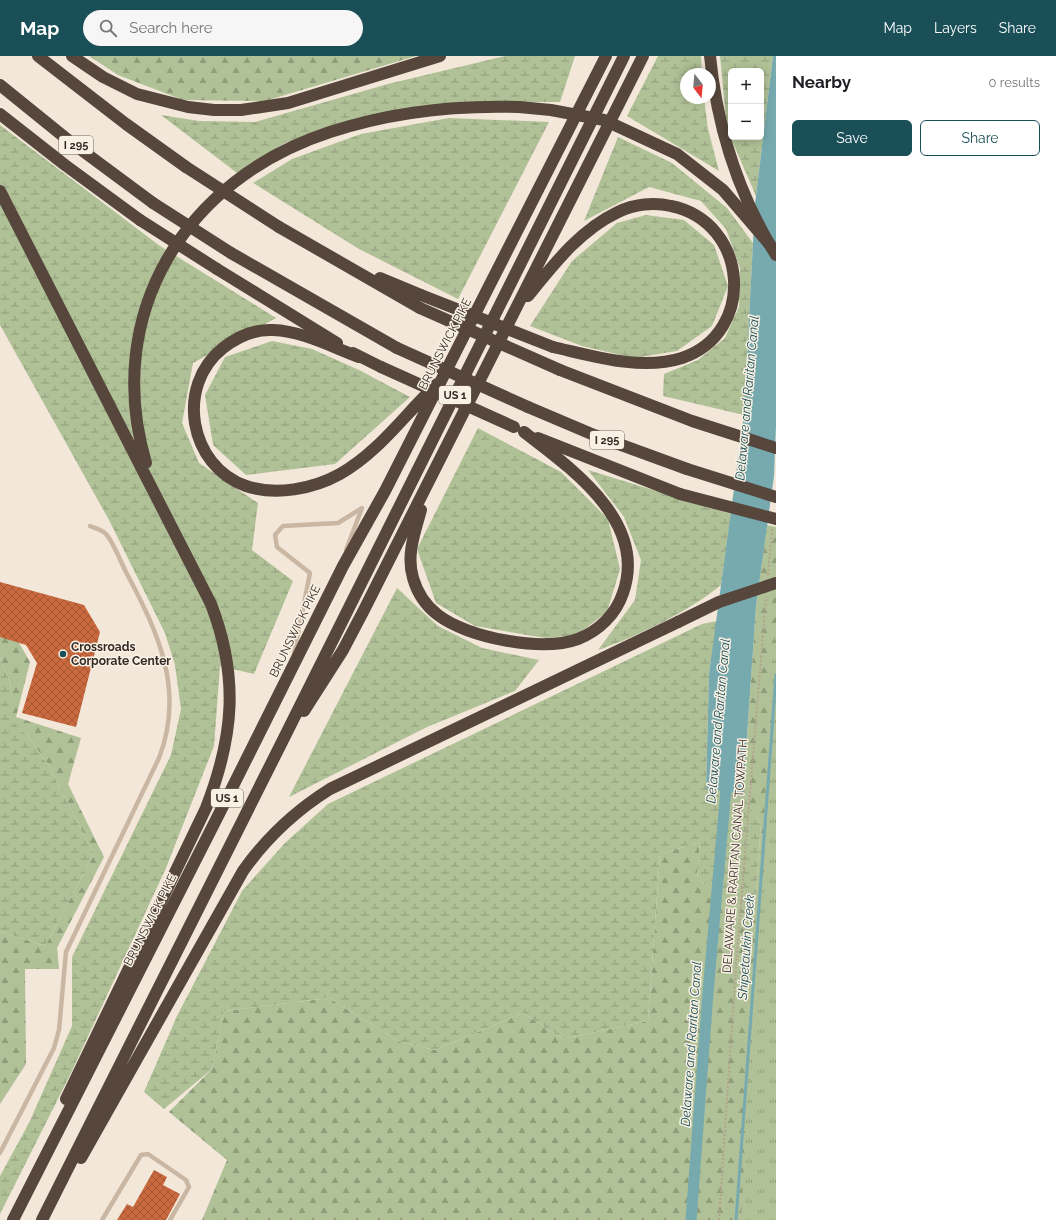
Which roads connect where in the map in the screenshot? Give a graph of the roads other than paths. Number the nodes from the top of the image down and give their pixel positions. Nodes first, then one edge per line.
1 (38, 56) edge
2 (72, 56) edge
3 (440, 56) edge
4 (606, 56) edge
5 (624, 56) edge
6 (643, 56) edge
7 (710, 56) edge
8 (0, 85) edge
9 (0, 114) edge
10 (0, 191) edge
11 (773, 250) edge
12 (332, 258) junction
13 (515, 312) junction
14 (359, 357) junction
15 (444, 378) junction
16 (519, 430) junction
17 (776, 448) edge
18 (430, 479) junction
19 (156, 495) junction
20 (776, 497) edge
21 (774, 522) edge
22 (90, 526) dead end
23 (772, 582) edge
24 (331, 589) junction
25 (290, 672) junction
26 (286, 734) junction
27 (0, 1153) edge
28 (10, 1220) edge
29 (13, 1220) edge
30 (42, 1220) edge
31 (45, 1220) edge
32 (102, 1220) edge
33 (170, 1220) edge

1 - 12 highway, bridge
2 - 3 highway
4 - 15 highway, BRUNSWICK PIKE / US 1
5 - 26 highway, US 1
6 - 13 highway
7 - 11 highway, bridge
8 - 20 highway, I 295, bridge
9 - 14 highway, bridge
10 - 19 highway
11 - 19 highway, bridge
12 - 13 highway, bridge
12 - 17 highway, bridge
13 - 18 highway
14 - 15 highway
14 - 16 highway, bridge
15 - 24 highway, BRUNSWICK PIKE / US 1
16 - 18 highway
16 - 21 highway, bridge
18 - 26 highway
19 - 28 highway
22 - 27 lane
23 - 31 highway, bridge
24 - 25 highway, BRUNSWICK PIKE / US 1
24 - 25 lane
25 - 29 highway, BRUNSWICK PIKE / US 1
26 - 30 highway, US 1
32 - 33 lane

